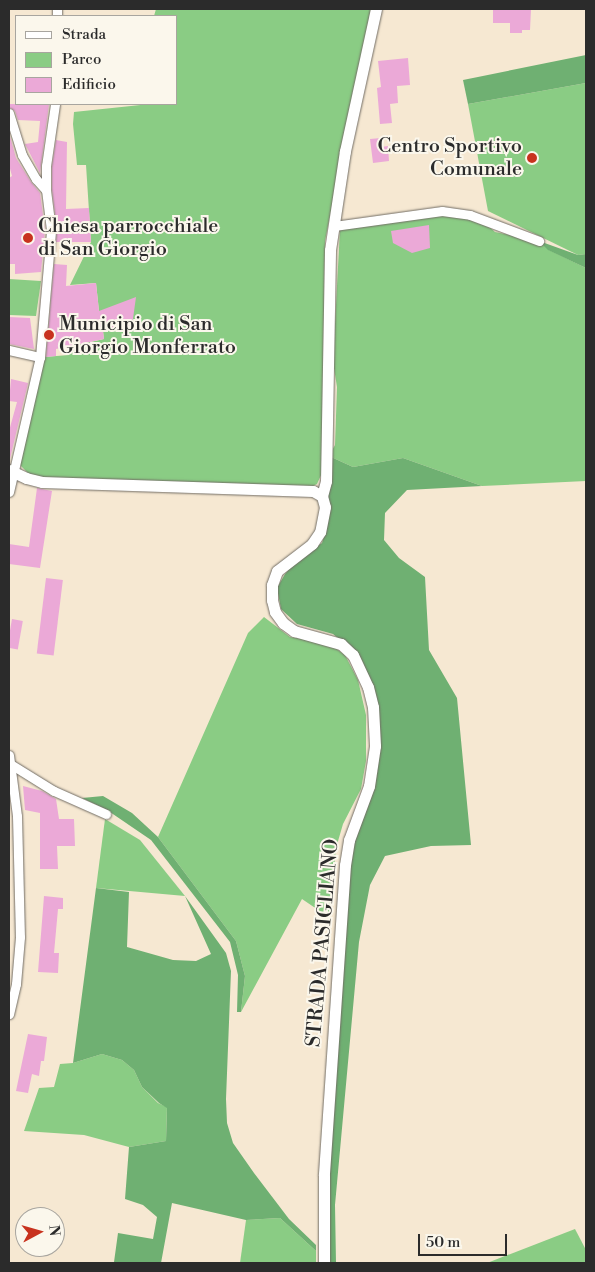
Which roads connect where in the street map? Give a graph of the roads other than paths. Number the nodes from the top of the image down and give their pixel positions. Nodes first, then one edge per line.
1 (376, 9) edge
2 (55, 105) edge
3 (9, 113) edge
4 (46, 190) junction
5 (334, 226) junction
6 (539, 241) dead end
7 (9, 350) edge
8 (40, 357) junction
9 (10, 470) edge
10 (9, 492) edge
11 (322, 496) junction
12 (9, 754) edge
13 (12, 765) junction
14 (106, 814) dead end
15 (13, 817) edge
16 (9, 1014) edge
17 (324, 1263) edge

1 - 5 street, STRADA PASIGLIANO
2 - 4 street
3 - 4 street
4 - 8 street
5 - 6 street
5 - 11 street, STRADA PASIGLIANO
7 - 8 street
8 - 9 street
9 - 10 street
9 - 11 street
11 - 17 street, STRADA PASIGLIANO
12 - 13 street
13 - 14 street
13 - 15 street
15 - 16 street

